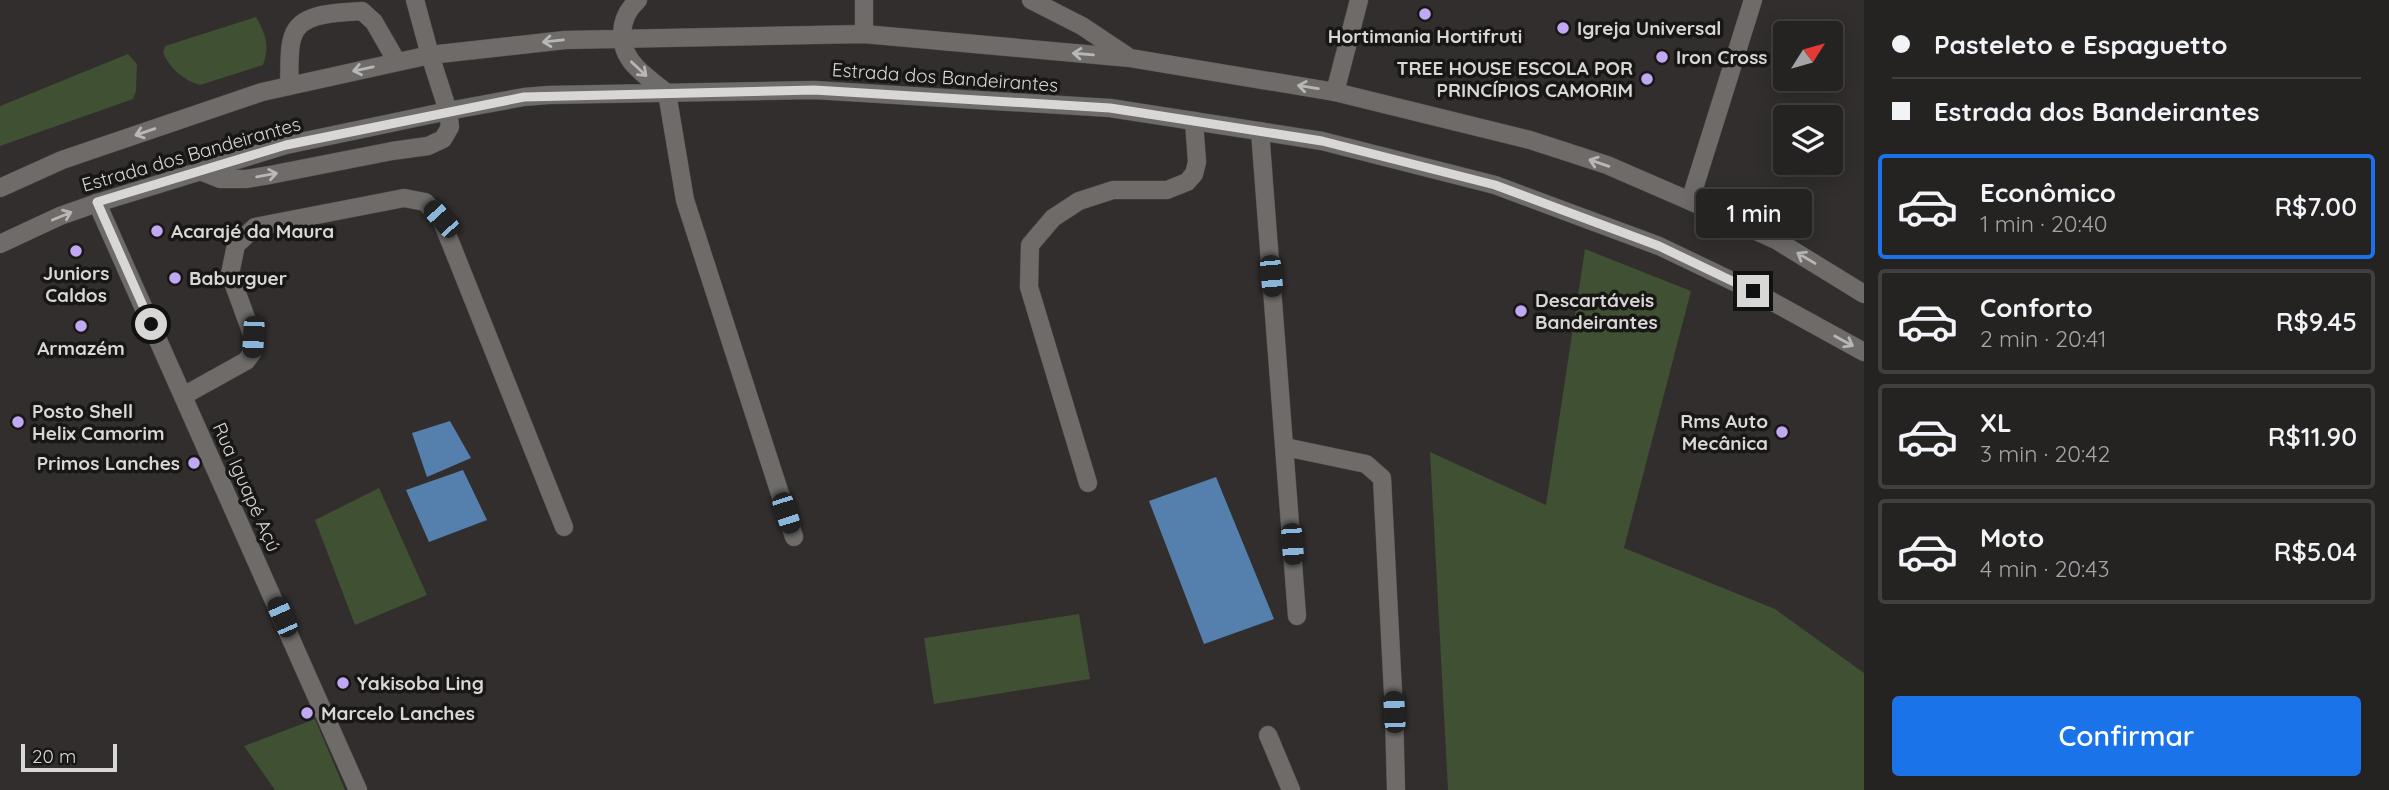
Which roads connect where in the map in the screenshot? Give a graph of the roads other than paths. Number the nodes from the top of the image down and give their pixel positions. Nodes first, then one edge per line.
1 (415, 0) edge
2 (638, 0) edge
3 (864, 0) edge
4 (1031, 0) edge
5 (1359, 0) edge
6 (1752, 0) edge
7 (864, 34) junction
8 (621, 37) junction
9 (430, 55) junction
10 (1130, 58) junction
11 (397, 62) junction
12 (289, 86) junction
13 (1335, 92) junction
14 (667, 93) junction
15 (448, 111) junction
16 (1194, 121) junction
17 (1260, 131) junction
18 (200, 171) junction
19 (0, 187) edge
20 (1690, 201) junction
21 (97, 202) junction
22 (0, 244) edge
23 (1864, 294) edge
24 (1864, 352) edge
25 (183, 396) junction
26 (1285, 447) junction
27 (1088, 483) dead end
28 (564, 527) dead end
29 (794, 537) dead end
30 (1297, 617) dead end
31 (1268, 735) dead end
32 (358, 790) edge
33 (1291, 790) edge
34 (1396, 790) edge

1 - 9 main road
2 - 8 main road
3 - 7 main road
4 - 10 main road
5 - 13 main road
6 - 20 main road
7 - 8 main road, Estrada dos Bandeirantes
10 -> 7 main road, Estrada dos Bandeirantes
8 -> 9 main road, Estrada dos Bandeirantes
8 -> 14 main road
9 - 11 main road, Estrada dos Bandeirantes
9 - 15 main road
13 -> 10 main road, Estrada dos Bandeirantes
11 -> 12 main road, Estrada dos Bandeirantes
11 - 12 main road
12 -> 19 main road, Estrada dos Bandeirantes
20 -> 13 main road, Estrada dos Bandeirantes
14 - 15 main road, Estrada dos Bandeirantes
14 - 16 main road, Estrada dos Bandeirantes
14 - 29 main road
15 - 18 main road, Estrada dos Bandeirantes
18 -> 15 main road
16 - 17 main road, Estrada dos Bandeirantes
16 - 27 main road
17 -> 24 main road, Estrada dos Bandeirantes
17 - 26 main road
18 - 21 main road, Estrada dos Bandeirantes
23 -> 20 main road, Estrada dos Bandeirantes
22 -> 21 main road, Estrada dos Bandeirantes
21 - 25 main road, Rua Iguapé Açú
25 - 28 main road
25 - 32 main road, Rua Iguapé Açú
26 - 30 main road
26 - 34 main road
31 - 33 main road

